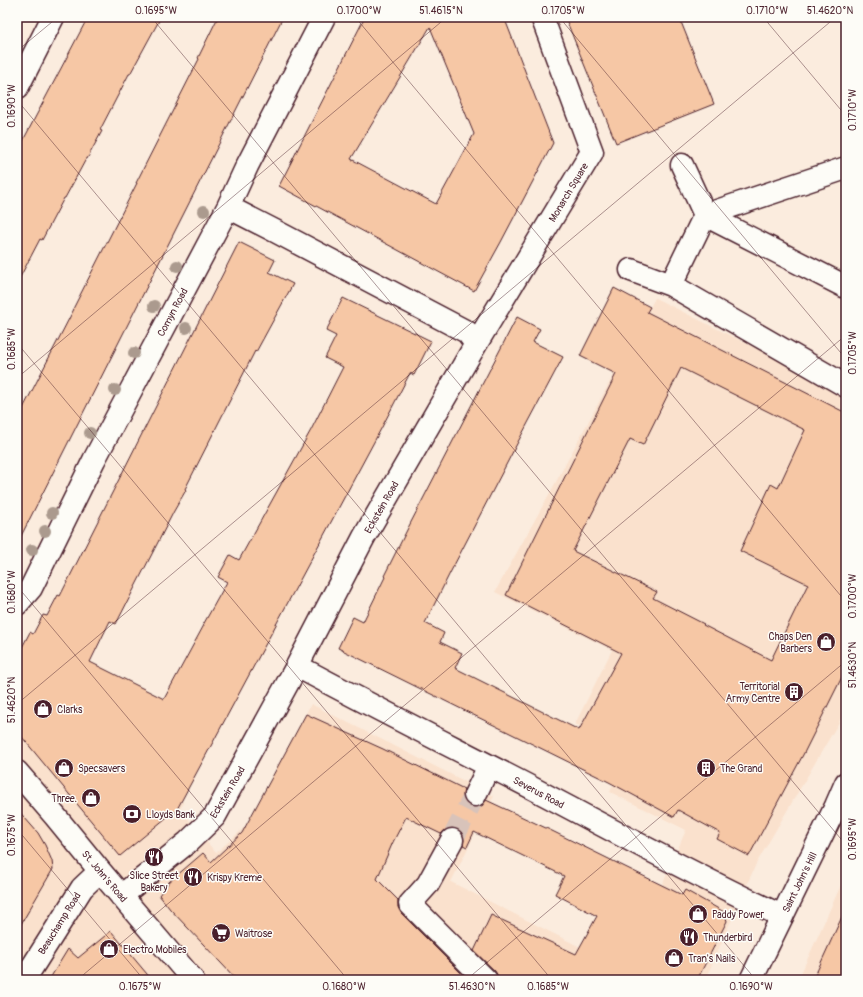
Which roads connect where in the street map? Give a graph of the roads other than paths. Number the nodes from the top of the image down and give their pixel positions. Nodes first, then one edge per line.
1 (53, 17) edge
2 (324, 17) edge
3 (542, 17) edge
4 (17, 88) edge
5 (682, 165) dead end
6 (846, 168) edge
7 (228, 207) junction
8 (705, 215) junction
9 (631, 270) dead end
10 (671, 285) junction
11 (846, 287) edge
12 (494, 314) joint
13 (476, 344) junction
14 (846, 386) edge
15 (17, 604) edge
16 (297, 666) junction
17 (489, 766) junction
18 (17, 772) edge
19 (846, 783) edge
20 (474, 795) tunnel mouth
21 (841, 809) edge
22 (452, 840) tunnel mouth
23 (100, 871) junction
24 (121, 896) junction
25 (782, 916) junction
26 (24, 980) edge
27 (193, 980) edge
28 (486, 980) edge
29 (751, 980) edge

1 - 4 street
2 - 7 street, Comyn Road
3 - 12 street, Monarch Square
5 - 8 street
6 - 8 street
7 - 13 street
7 - 15 street, Comyn Road
8 - 10 street
8 - 11 street
9 - 10 street
10 - 14 street
12 - 13 street, Eckstein Road
13 - 16 street, Eckstein Road
16 - 17 street, Severus Road
16 - 24 street, Eckstein Road
17 - 20 street
17 - 25 street, Severus Road
18 - 23 street, St. John's Road
19 - 21 street, Saint John's Hill
21 - 25 street, Saint John's Hill
22 - 28 street
23 - 24 street, St. John's Road
23 - 26 street, Beauchamp Road
24 - 27 street, St. John's Road
25 - 29 street, Saint John's Hill

